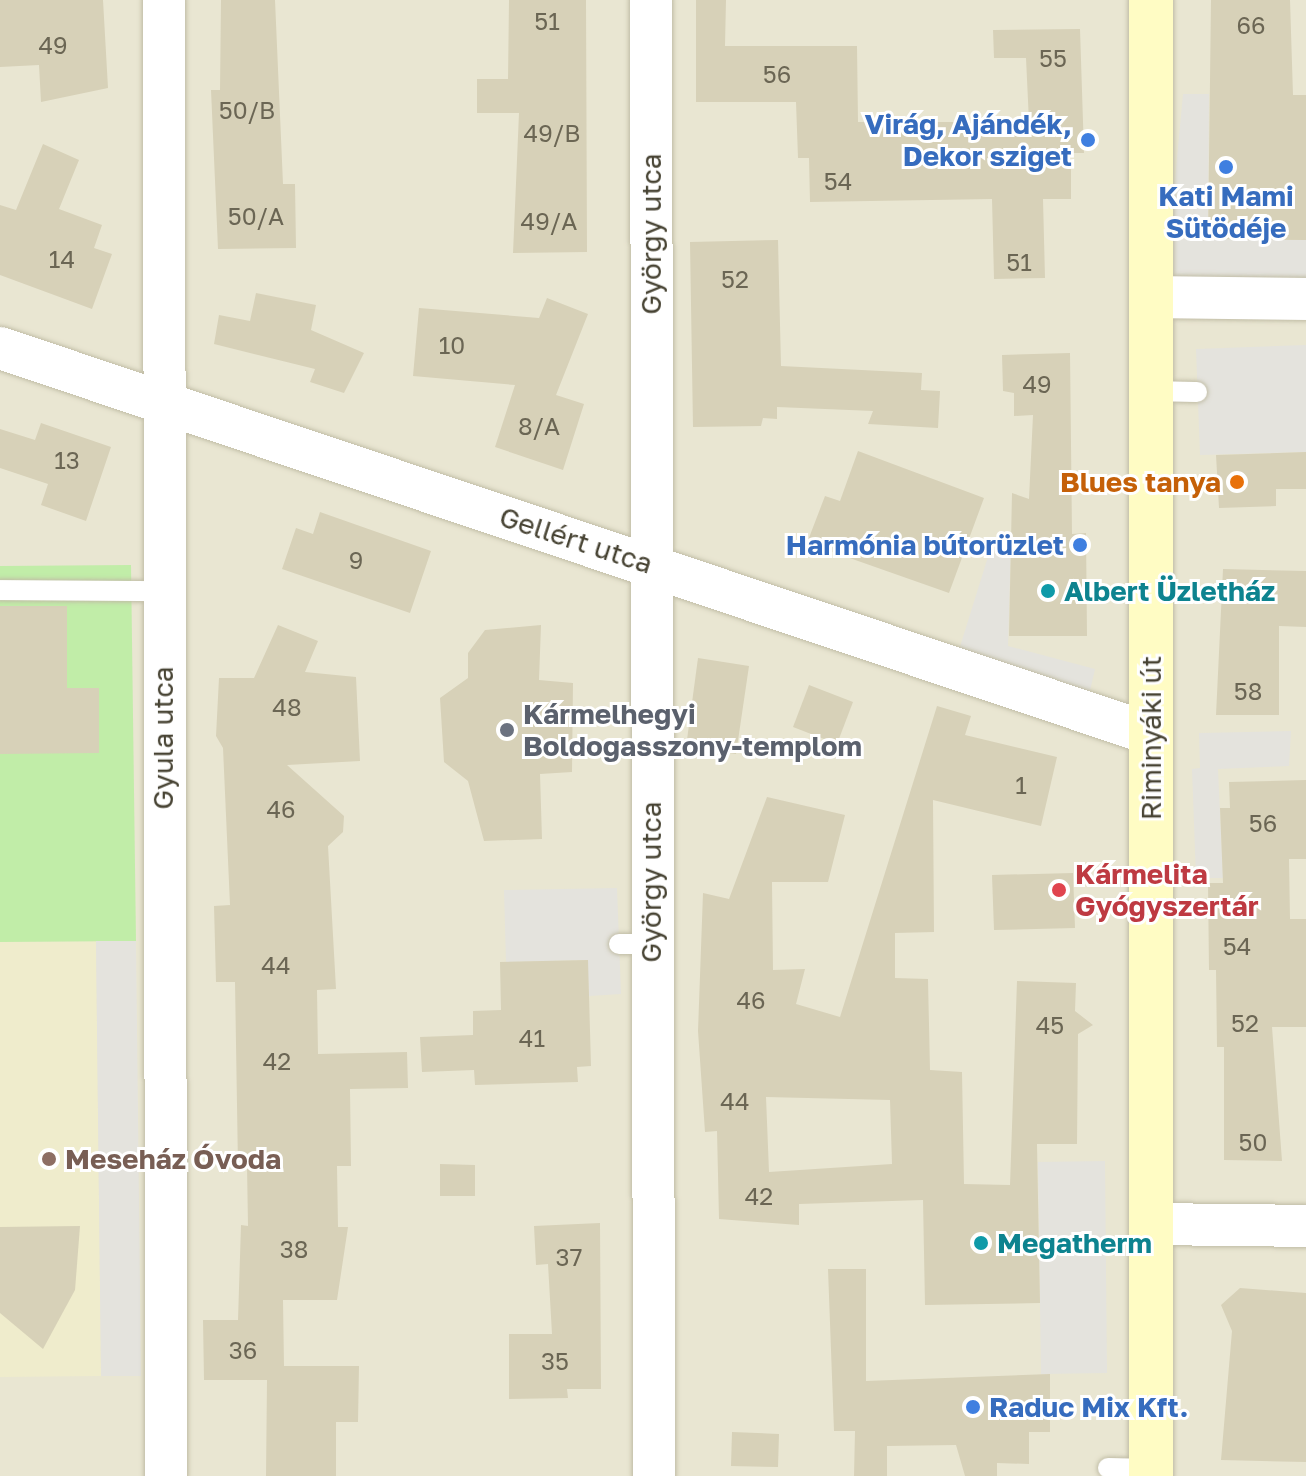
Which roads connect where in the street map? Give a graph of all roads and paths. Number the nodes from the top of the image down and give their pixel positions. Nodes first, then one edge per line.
1 (164, 0) edge
2 (651, 0) edge
3 (1151, 0) edge
4 (1151, 297) junction
5 (1306, 299) edge
6 (0, 348) edge
7 (1150, 391) junction
8 (1197, 392) dead end
9 (162, 402) junction
10 (649, 564) junction
11 (0, 590) edge
12 (163, 591) junction
13 (1151, 734) junction
14 (1151, 1224) junction
15 (1306, 1226) edge
16 (1108, 1468) dead end
17 (1151, 1472) edge
18 (166, 1476) edge
19 (654, 1476) edge

1 - 9 street, Gyula utca
2 - 10 street, György utca
3 - 4 main road, Riminyáki út
4 - 5 street
4 - 7 main road, Riminyáki út
6 - 9 street, Gellért utca
7 - 8 lane
7 - 13 main road, Riminyáki út
9 - 10 street, Gellért utca
9 - 12 street, Gyula utca
10 - 13 street, Gellért utca
10 - 19 street, György utca
11 - 12 lane
12 - 18 street, Gyula utca
13 - 14 main road, Riminyáki út
14 - 15 street
14 - 17 main road, Riminyáki út
16 - 17 lane

